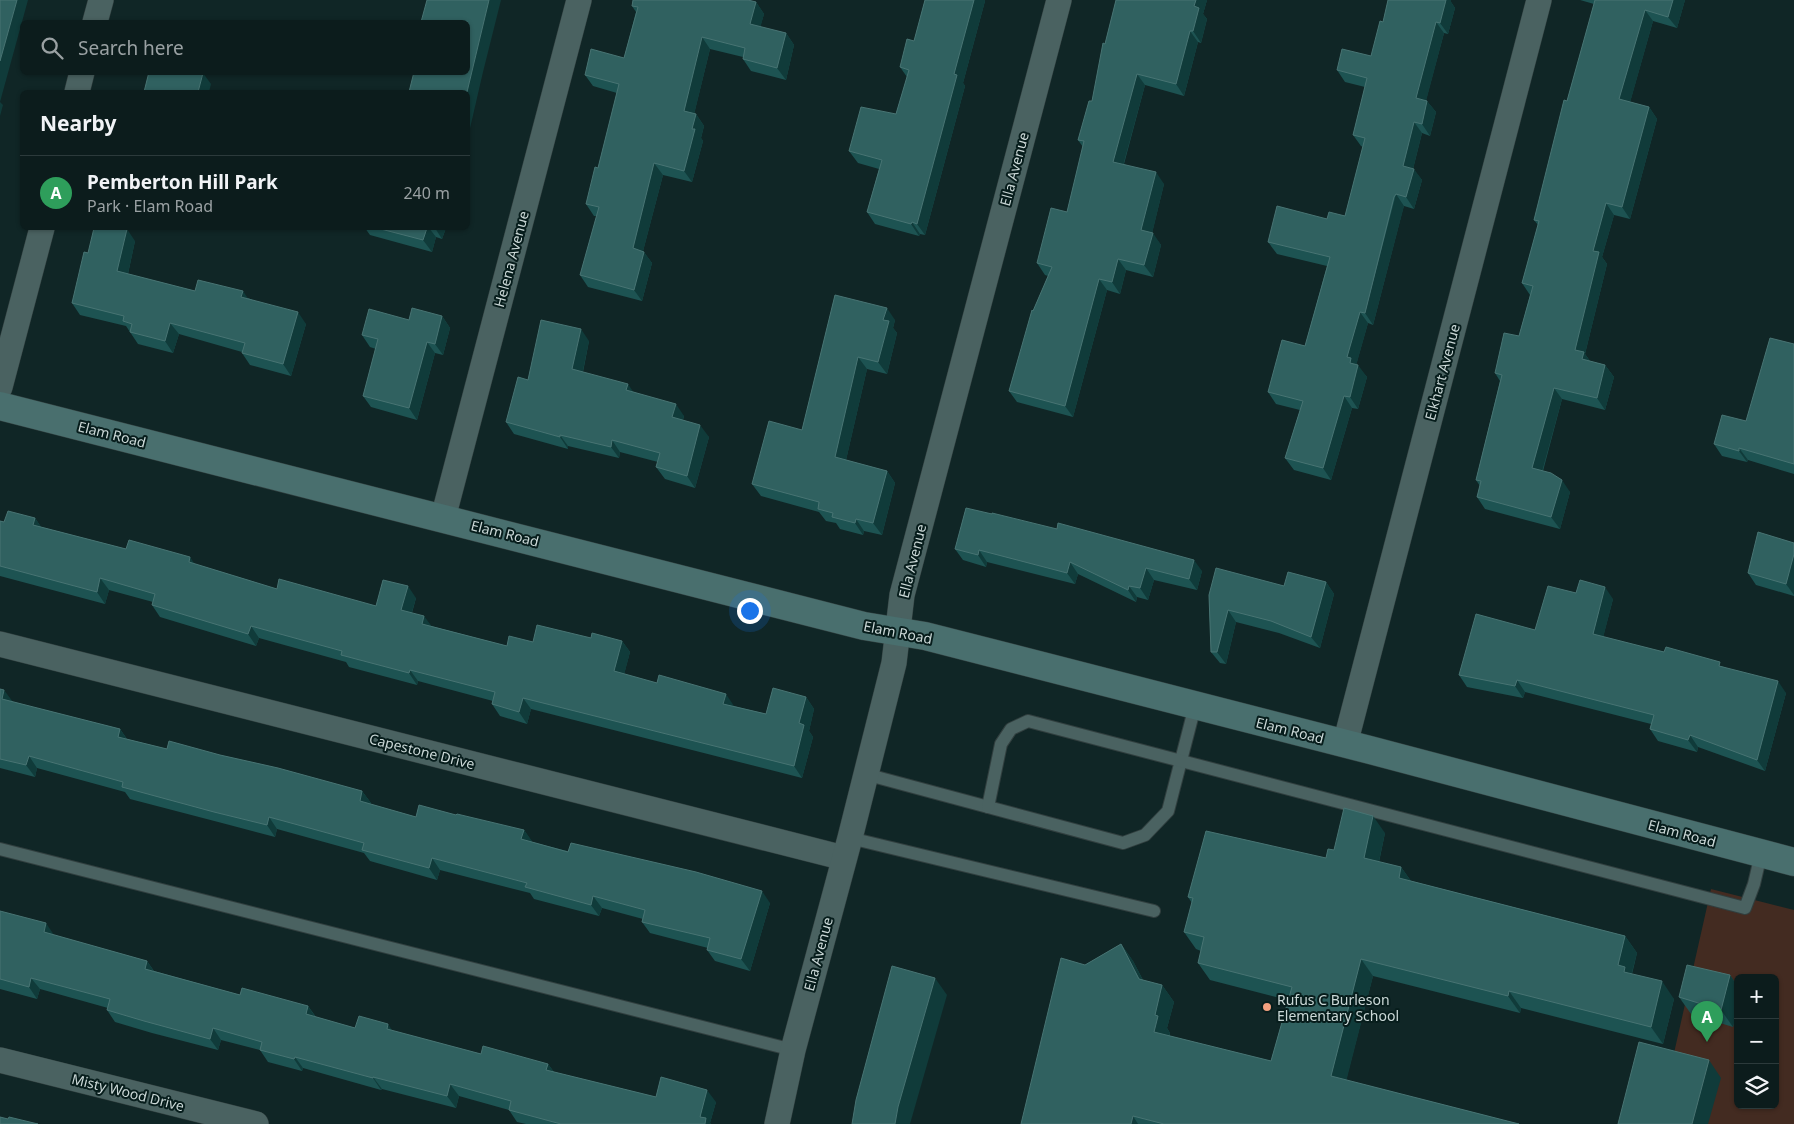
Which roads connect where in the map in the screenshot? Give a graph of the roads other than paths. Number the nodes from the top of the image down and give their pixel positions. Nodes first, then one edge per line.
1 (101, 0) edge
2 (579, 0) edge
3 (1059, 0) edge
4 (1539, 0) edge
5 (96, 20) edge
6 (81, 75) edge
7 (78, 90) edge
8 (41, 230) edge
9 (0, 387) edge
10 (0, 406) edge
11 (443, 518) junction
12 (897, 632) junction
13 (0, 644) edge
14 (1195, 706) junction
15 (1345, 744) junction
16 (1180, 762) junction
17 (865, 774) junction
18 (988, 807) junction
19 (847, 848) junction
20 (0, 849) edge
21 (1761, 854) junction
22 (1793, 859) edge
23 (1154, 911) dead end
24 (793, 1050) junction
25 (0, 1060) edge
26 (256, 1124) edge
27 (777, 1124) edge

1 - 5 street
2 - 11 street, Helena Avenue
3 - 12 street, Ella Avenue
4 - 15 street, Elkhart Avenue
6 - 7 street
8 - 9 street
10 - 11 street, Elam Road
11 - 12 street, Elam Road
12 - 14 street, Elam Road
12 - 17 street, Ella Avenue
13 - 19 street, Capestone Drive
14 - 15 street, Elam Road
14 - 16 lane
15 - 21 street, Elam Road
16 - 18 lane
16 - 18 lane
16 - 21 lane
17 - 18 lane
17 - 19 street, Ella Avenue
19 - 23 lane
19 - 24 street, Ella Avenue
20 - 24 lane
21 - 22 street, Elam Road
24 - 27 street, Ella Avenue
25 - 26 street, Misty Wood Drive

